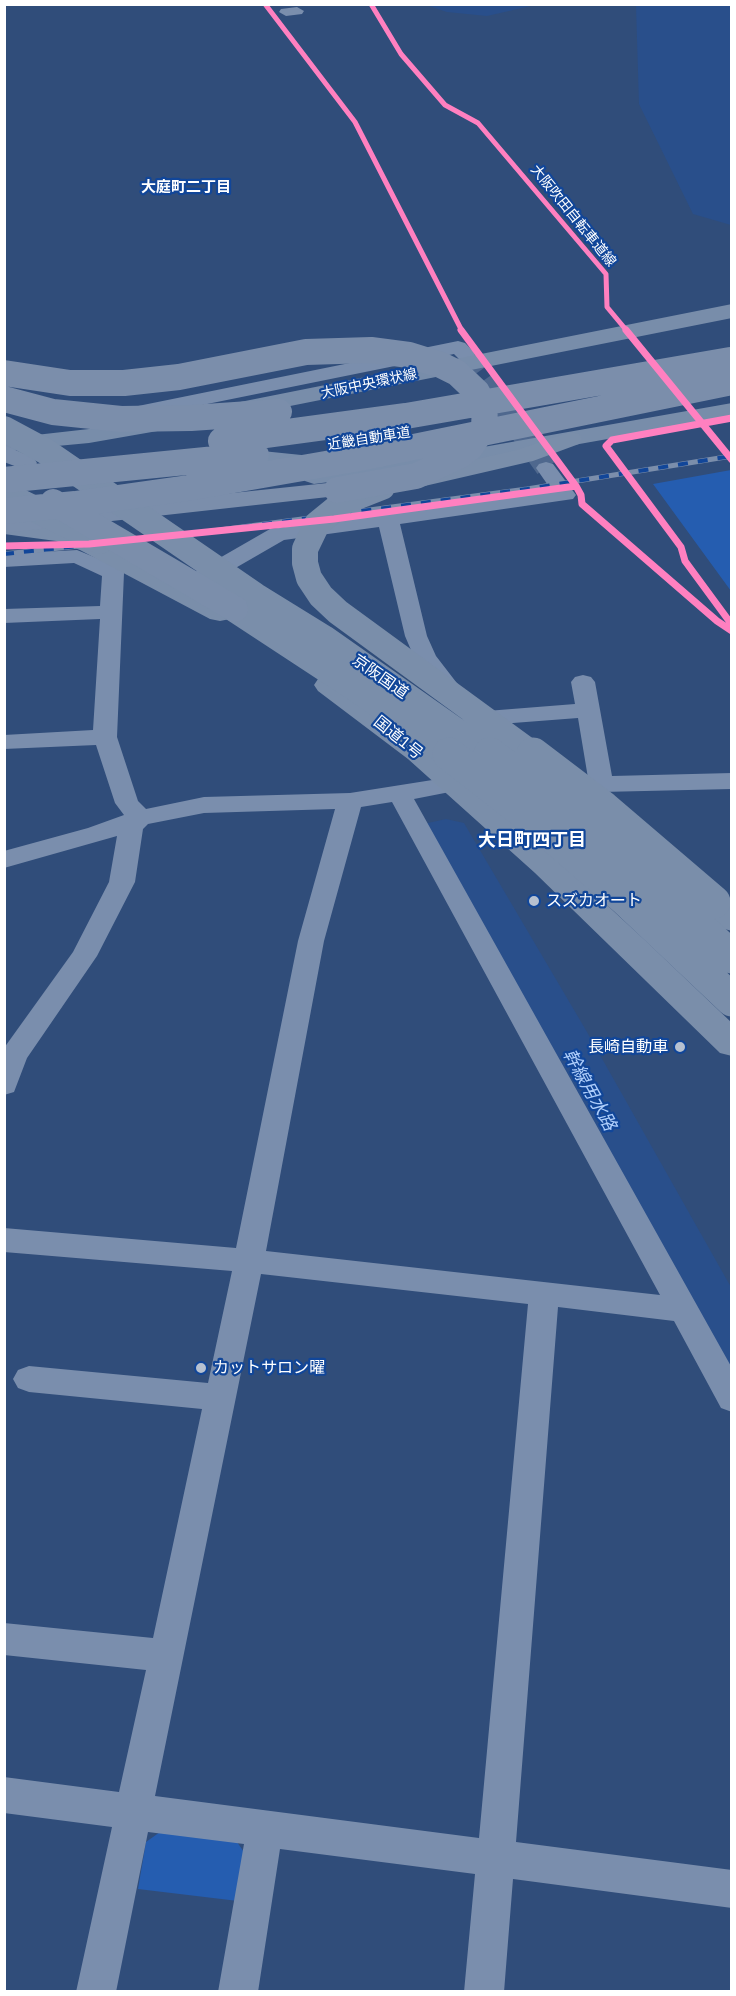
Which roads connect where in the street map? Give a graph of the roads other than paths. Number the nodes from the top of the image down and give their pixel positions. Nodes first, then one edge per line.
1 (732, 311) edge
2 (732, 350) edge
3 (462, 351) dead end
4 (732, 360) edge
5 (4, 373) edge
6 (732, 380) edge
7 (4, 399) edge
8 (299, 399) junction
9 (732, 410) edge
10 (85, 423) junction
11 (4, 430) edge
12 (570, 439) joint
13 (4, 445) edge
14 (8, 466) edge
15 (546, 468) tunnel mouth
16 (317, 476) junction
17 (377, 478) junction
18 (4, 480) edge
19 (4, 494) edge
20 (4, 501) edge
21 (4, 513) edge
22 (388, 518) junction
23 (4, 526) edge
24 (4, 561) edge
25 (178, 591) junction
26 (246, 603) junction
27 (109, 612) junction
28 (4, 616) edge
29 (583, 682) dead end
30 (589, 710) junction
31 (474, 719) junction
32 (105, 737) junction
33 (4, 742) edge
34 (493, 759) junction
35 (732, 781) edge
36 (600, 784) junction
37 (452, 785) junction
38 (400, 795) junction
39 (350, 801) junction
40 (140, 818) junction
41 (4, 860) edge
42 (732, 920) edge
43 (732, 957) edge
44 (732, 1000) edge
45 (732, 1044) edge
46 (4, 1085) edge
47 (4, 1240) edge
48 (249, 1261) junction
49 (544, 1293) junction
50 (684, 1310) junction
51 (29, 1379) dead end
52 (221, 1398) junction
53 (732, 1399) edge
54 (4, 1639) edge
55 (165, 1656) junction
56 (4, 1795) edge
57 (135, 1811) junction
58 (266, 1828) junction
59 (495, 1858) junction
60 (732, 1889) edge
61 (96, 1992) edge
62 (238, 1992) edge
63 (484, 1992) edge

1 - 8 main road, 大阪中央環状線
2 - 7 highway, bridge
3 - 10 street
4 - 14 highway, 近畿自動車道, bridge
5 - 23 highway, bridge
6 - 18 highway, 近畿自動車道, bridge
6 - 21 highway, bridge
8 - 10 main road
8 - 13 main road, 大阪中央環状線
9 - 12 main road
10 - 11 main road
11 - 26 highway, 京阪国道, bridge
12 - 17 highway
14 - 17 main road
14 - 26 highway, bridge
15 - 22 street
16 - 17 main road
16 - 20 main road
16 - 21 highway
17 - 42 highway, bridge
19 - 26 highway, bridge
22 - 25 street
22 - 31 street
23 - 25 highway, 国道1号
24 - 27 street
25 - 37 highway, 国道1号
26 - 43 highway, 京阪国道, bridge
26 - 44 highway, 京阪国道, bridge
27 - 28 street
27 - 32 street
29 - 30 street
30 - 31 street
30 - 36 street
31 - 34 street
32 - 33 street
32 - 40 street
34 - 36 street
34 - 37 street
35 - 36 street
37 - 38 street
37 - 45 highway, 国道1号
38 - 39 street
38 - 50 street
39 - 40 street
39 - 48 street
40 - 41 street
40 - 46 street
47 - 48 street
48 - 49 street
48 - 52 street
49 - 50 street
49 - 59 street
50 - 53 street
51 - 52 street
52 - 55 street
54 - 55 street
55 - 57 street
56 - 57 street
57 - 58 street
57 - 61 street
58 - 59 street
58 - 62 street
59 - 60 street
59 - 63 street

